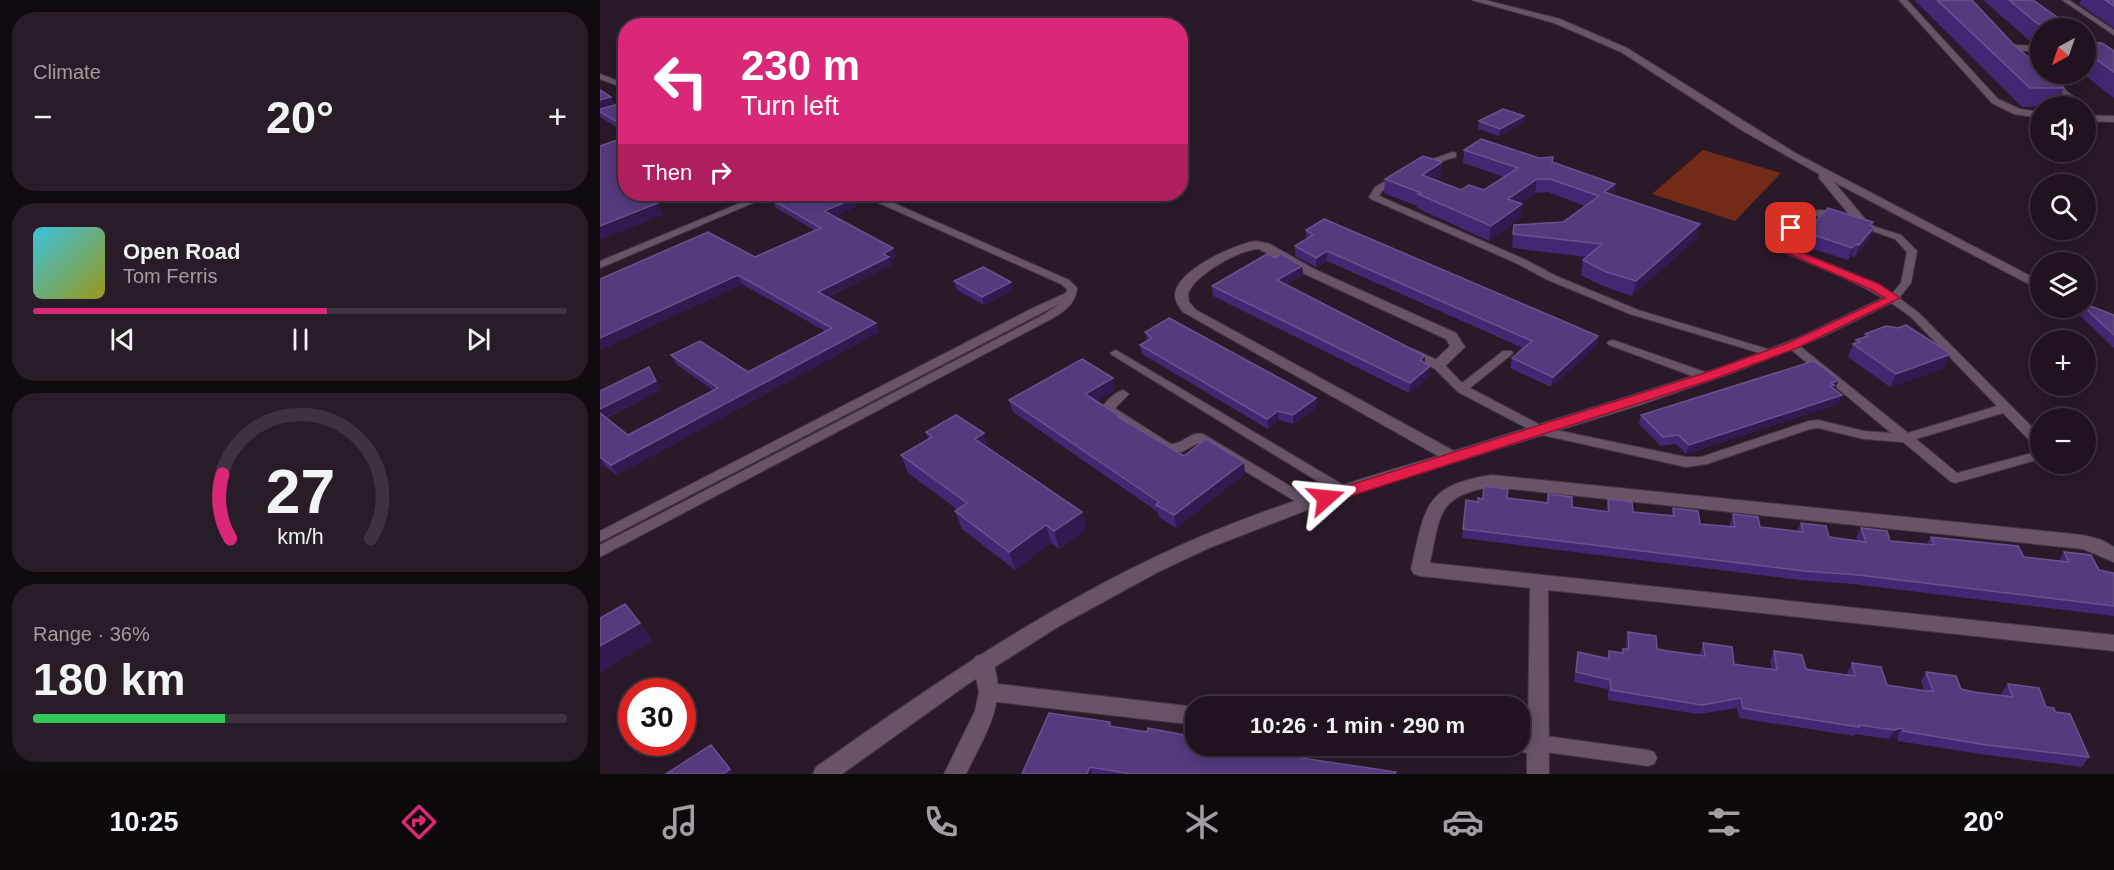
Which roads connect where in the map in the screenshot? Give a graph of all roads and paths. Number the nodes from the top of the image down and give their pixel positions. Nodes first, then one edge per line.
1 (1476, 0) edge
2 (1903, 0) edge
3 (2065, 0) edge
4 (2114, 33) edge
5 (2004, 41) edge
6 (2012, 48) junction
7 (2030, 49) edge
8 (2026, 60) edge
9 (600, 76) edge
10 (618, 84) edge
11 (2054, 84) edge
12 (2069, 96) edge
13 (2030, 114) edge
14 (2096, 118) edge
15 (2114, 119) edge
16 (1453, 155) dead end
17 (1816, 169) junction
18 (752, 201) edge
19 (882, 201) edge
20 (1865, 226) junction
21 (600, 265) edge
22 (2030, 281) edge
23 (1894, 298) junction
24 (1396, 344) edge
25 (1613, 344) dead end
26 (1792, 345) junction
27 (1116, 353) dead end
28 (1507, 353) dead end
29 (1770, 353) junction
30 (1438, 365) junction
31 (1707, 377) junction
32 (1462, 389) junction
33 (1123, 394) dead end
34 (2005, 408) junction
35 (1542, 430) junction
36 (2030, 433) edge
37 (1906, 438) junction
38 (1454, 458) junction
39 (2030, 458) edge
40 (1345, 492) junction
41 (1310, 504) junction
42 (653, 517) junction
43 (600, 537) edge
44 (600, 552) edge
45 (2114, 555) edge
46 (1539, 584) junction
47 (2114, 643) edge
48 (983, 662) junction
49 (989, 692) junction
50 (1185, 715) edge
51 (1530, 727) edge
52 (1530, 743) edge
53 (1530, 746) edge
54 (1648, 758) dead end
55 (824, 774) edge
56 (955, 774) edge
57 (1538, 774) edge

1 - 17 street
2 - 13 street
3 - 4 lane
5 - 6 lane
6 - 7 street
6 - 8 lane
9 - 10 lane
11 - 12 lane
14 - 15 street
16 - 29 lane
17 - 20 street
17 - 22 street
18 - 21 lane
19 - 42 lane
20 - 23 lane
20 - 23 lane
23 - 26 street
23 - 34 lane
24 - 30 lane
25 - 31 lane
26 - 29 street
26 - 37 lane
27 - 40 lane
28 - 32 lane
29 - 31 street
30 - 32 lane
30 - 38 street
31 - 35 street
32 - 35 lane
33 - 41 lane
34 - 36 lane
34 - 37 lane
35 - 37 lane
35 - 38 street
37 - 39 lane
38 - 40 street
40 - 41 street
41 - 48 street
42 - 43 lane
42 - 44 lane
45 - 46 street
46 - 47 street
46 - 51 street
48 - 49 street
48 - 55 street
49 - 50 street
49 - 56 street
52 - 54 lane
53 - 57 street

